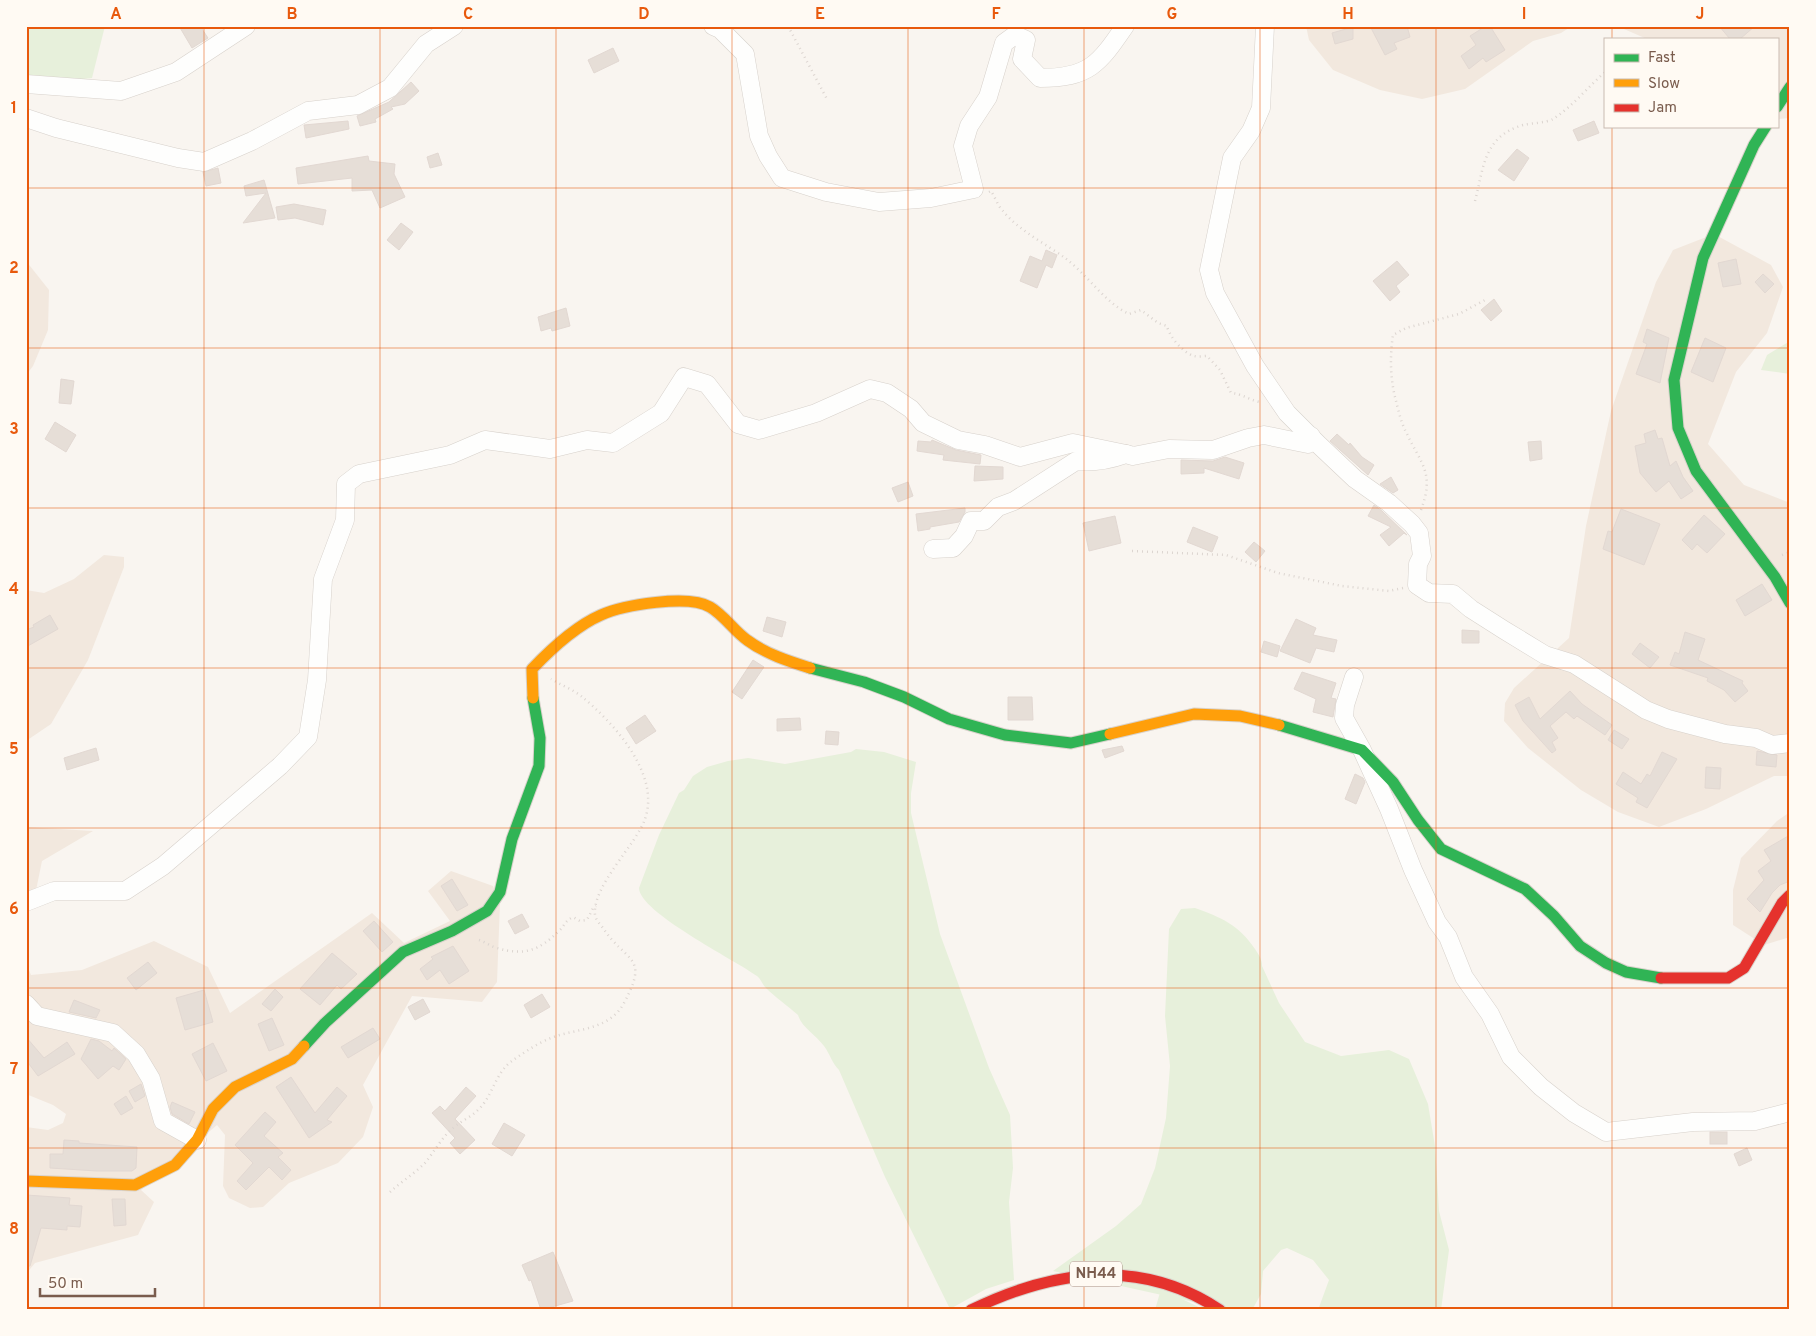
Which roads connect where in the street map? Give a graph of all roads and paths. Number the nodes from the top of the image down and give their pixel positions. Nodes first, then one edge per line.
1 (246, 26) edge
2 (454, 26) edge
3 (713, 26) edge
4 (788, 26) edge
5 (1125, 26) edge
6 (1265, 26) edge
7 (1604, 73) edge
8 (26, 84) edge
9 (1790, 87) edge
10 (828, 101) dead end
11 (1778, 105) edge
12 (26, 118) edge
13 (1765, 128) edge
14 (974, 189) junction
15 (1475, 201) dead end
16 (1485, 300) dead end
17 (1260, 402) dead end
18 (1311, 436) junction
19 (1126, 454) junction
20 (1412, 524) junction
21 (933, 549) dead end
22 (1132, 551) dead end
23 (1417, 585) junction
24 (1790, 602) edge
25 (532, 669) junction
26 (1354, 677) dead end
27 (1790, 743) edge
28 (1362, 750) junction
29 (1790, 895) edge
30 (26, 902) edge
31 (596, 906) junction
32 (452, 931) junction
33 (26, 1004) edge
34 (1790, 1112) edge
35 (197, 1140) junction
36 (26, 1180) edge
37 (390, 1192) dead end
38 (971, 1310) edge
39 (1220, 1310) edge

1 - 8 street
2 - 12 street
3 - 14 street
4 - 10 path
5 - 14 street
6 - 18 street
7 - 15 path
9 - 11 main road
13 - 24 main road
14 - 17 path
16 - 20 path
18 - 19 street
18 - 20 street
19 - 21 street
19 - 30 street
20 - 23 street
22 - 23 path
23 - 27 street
25 - 28 main road
25 - 31 path
25 - 32 main road
26 - 28 street
28 - 29 main road
28 - 34 street
31 - 32 path
31 - 37 path
32 - 35 main road
33 - 35 street
35 - 36 main road
38 - 39 main road, NH44

